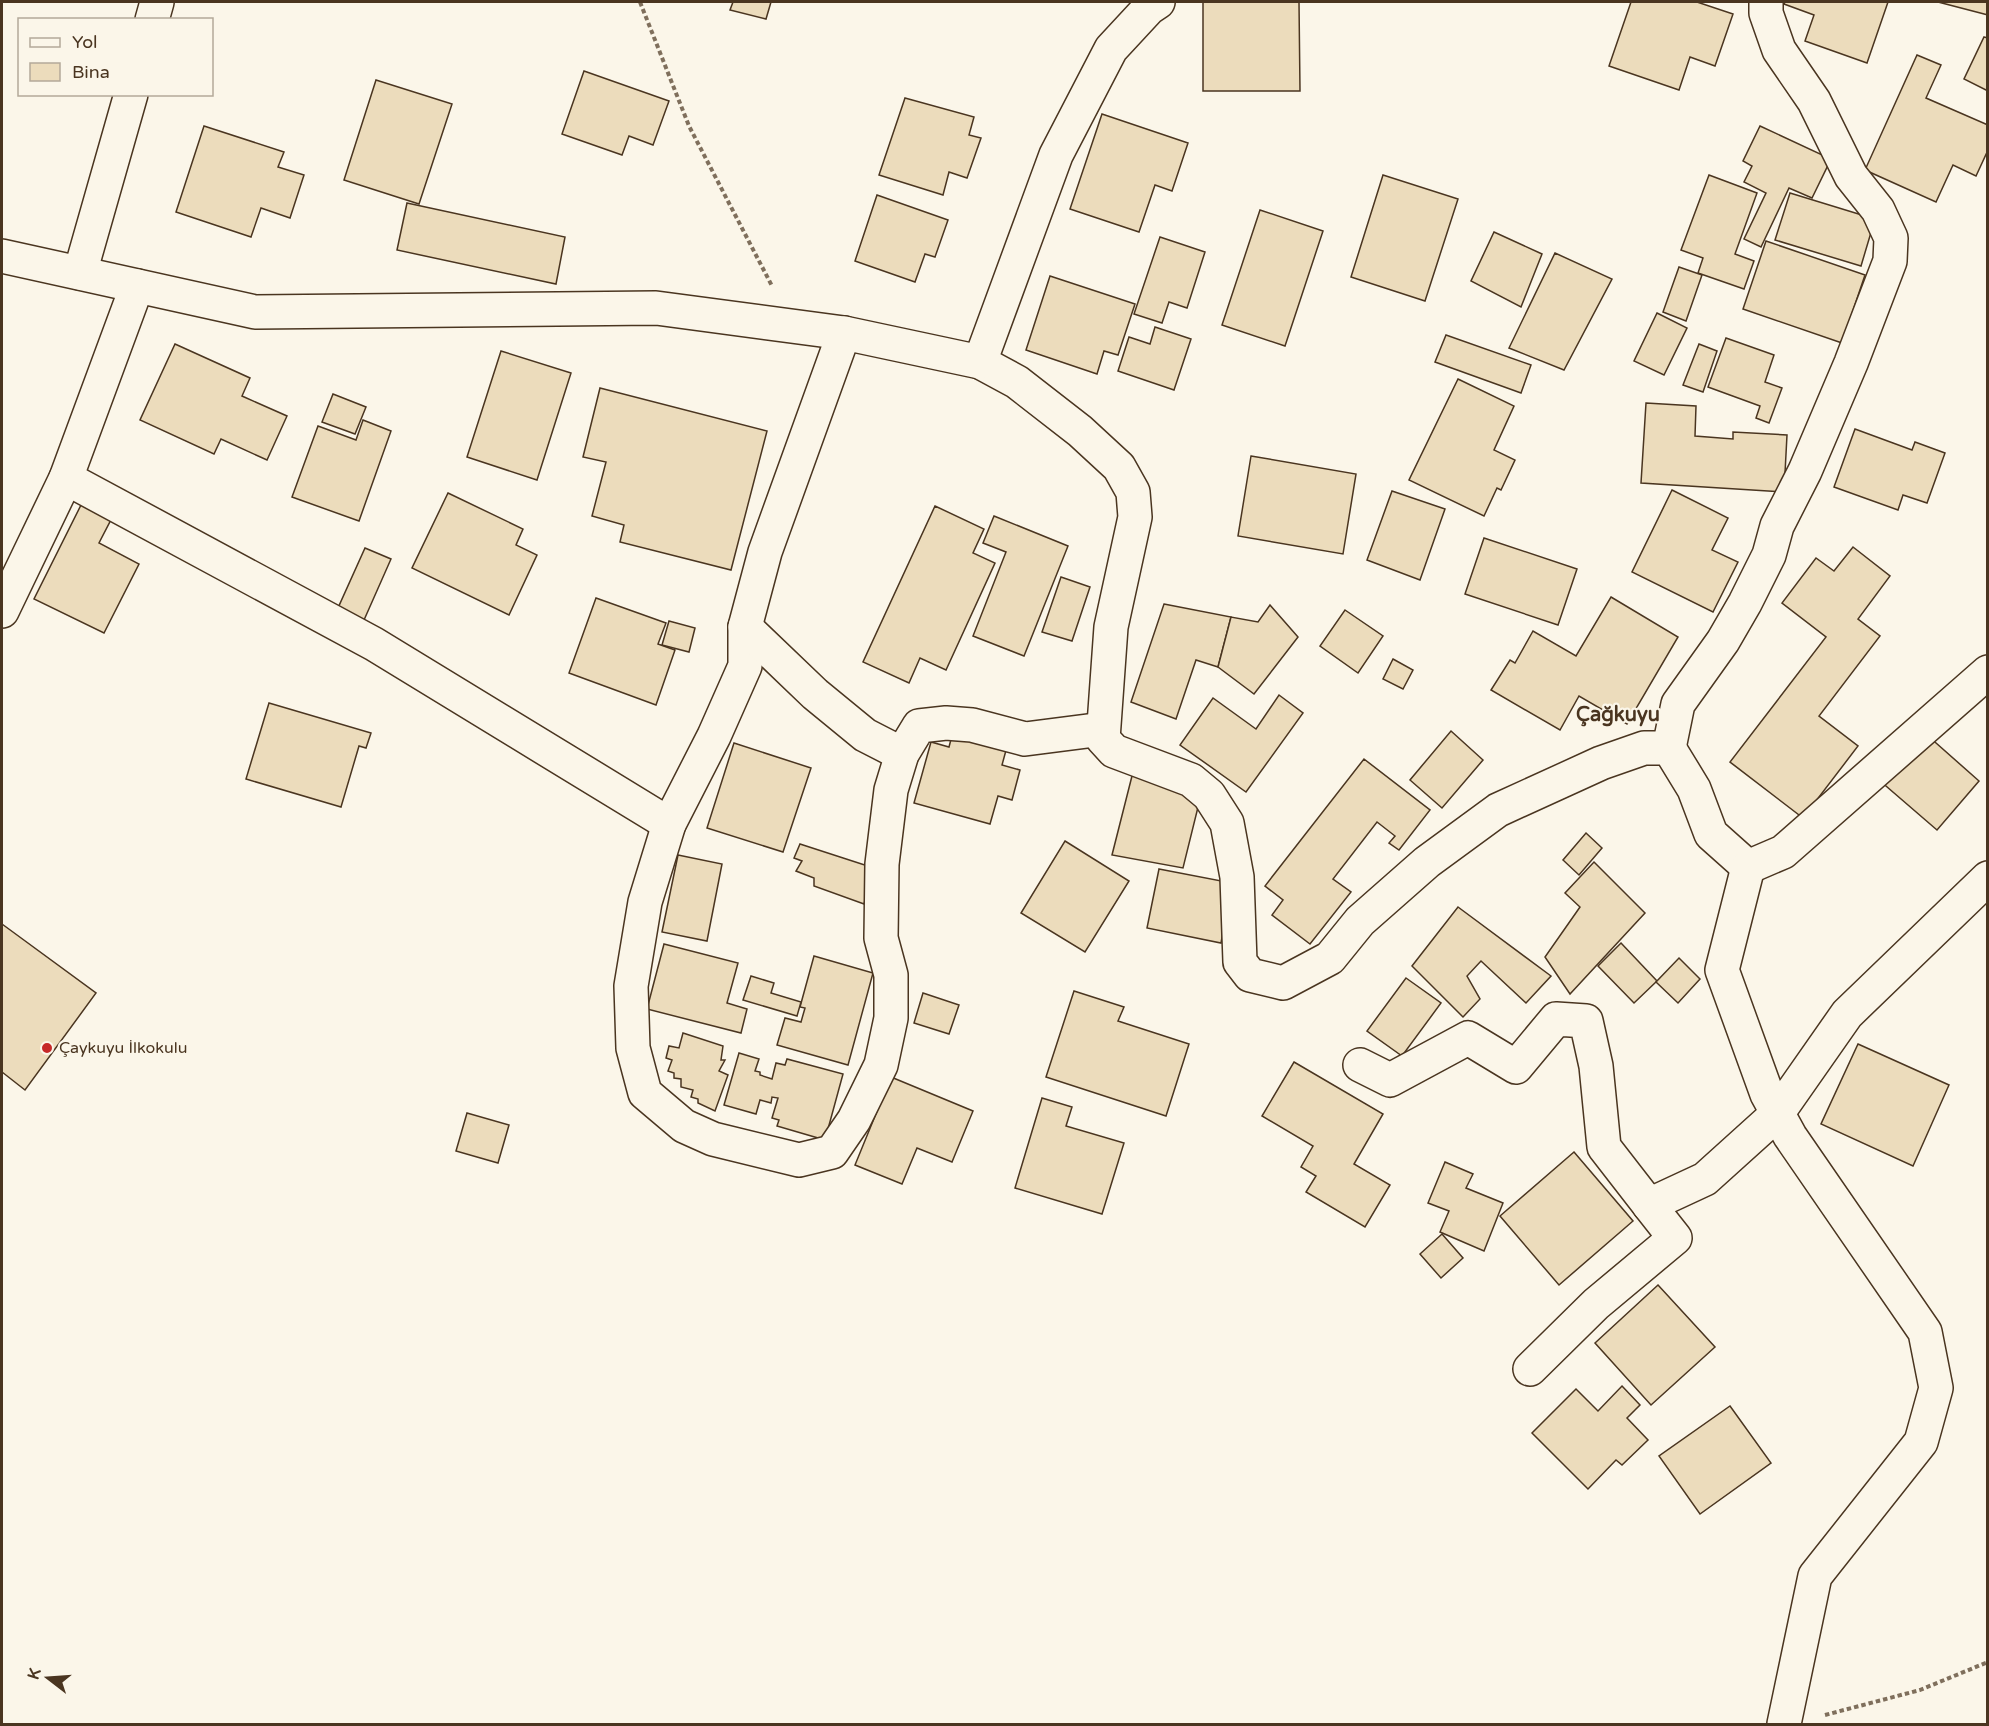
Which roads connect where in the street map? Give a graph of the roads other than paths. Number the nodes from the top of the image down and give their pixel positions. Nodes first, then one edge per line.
1 (157, 2) edge
2 (1158, 2) edge
3 (1766, 2) edge
4 (153, 18) edge
5 (130, 96) edge
6 (2, 256) edge
7 (80, 273) junction
8 (137, 286) junction
9 (844, 333) junction
10 (980, 362) junction
11 (66, 478) junction
12 (2, 610) edge
13 (746, 627) junction
14 (1988, 672) edge
15 (1103, 729) junction
16 (1669, 747) junction
17 (902, 754) junction
18 (669, 824) junction
19 (1748, 867) junction
20 (1988, 878) edge
21 (1360, 1065) dead end
22 (1776, 1114) junction
23 (1649, 1205) junction
24 (1530, 1370) dead end
25 (1784, 1725) edge

1 - 4 street
2 - 10 street
3 - 16 street
5 - 7 street
6 - 7 street
7 - 8 street
8 - 9 street
8 - 11 street
9 - 10 street
9 - 13 street
10 - 15 street
11 - 12 street
11 - 18 street
13 - 17 street
13 - 18 street
14 - 19 street
15 - 16 street
15 - 17 street
16 - 19 street
17 - 18 street
19 - 22 street
20 - 22 street
21 - 23 street
22 - 23 street
22 - 25 street
23 - 24 street

